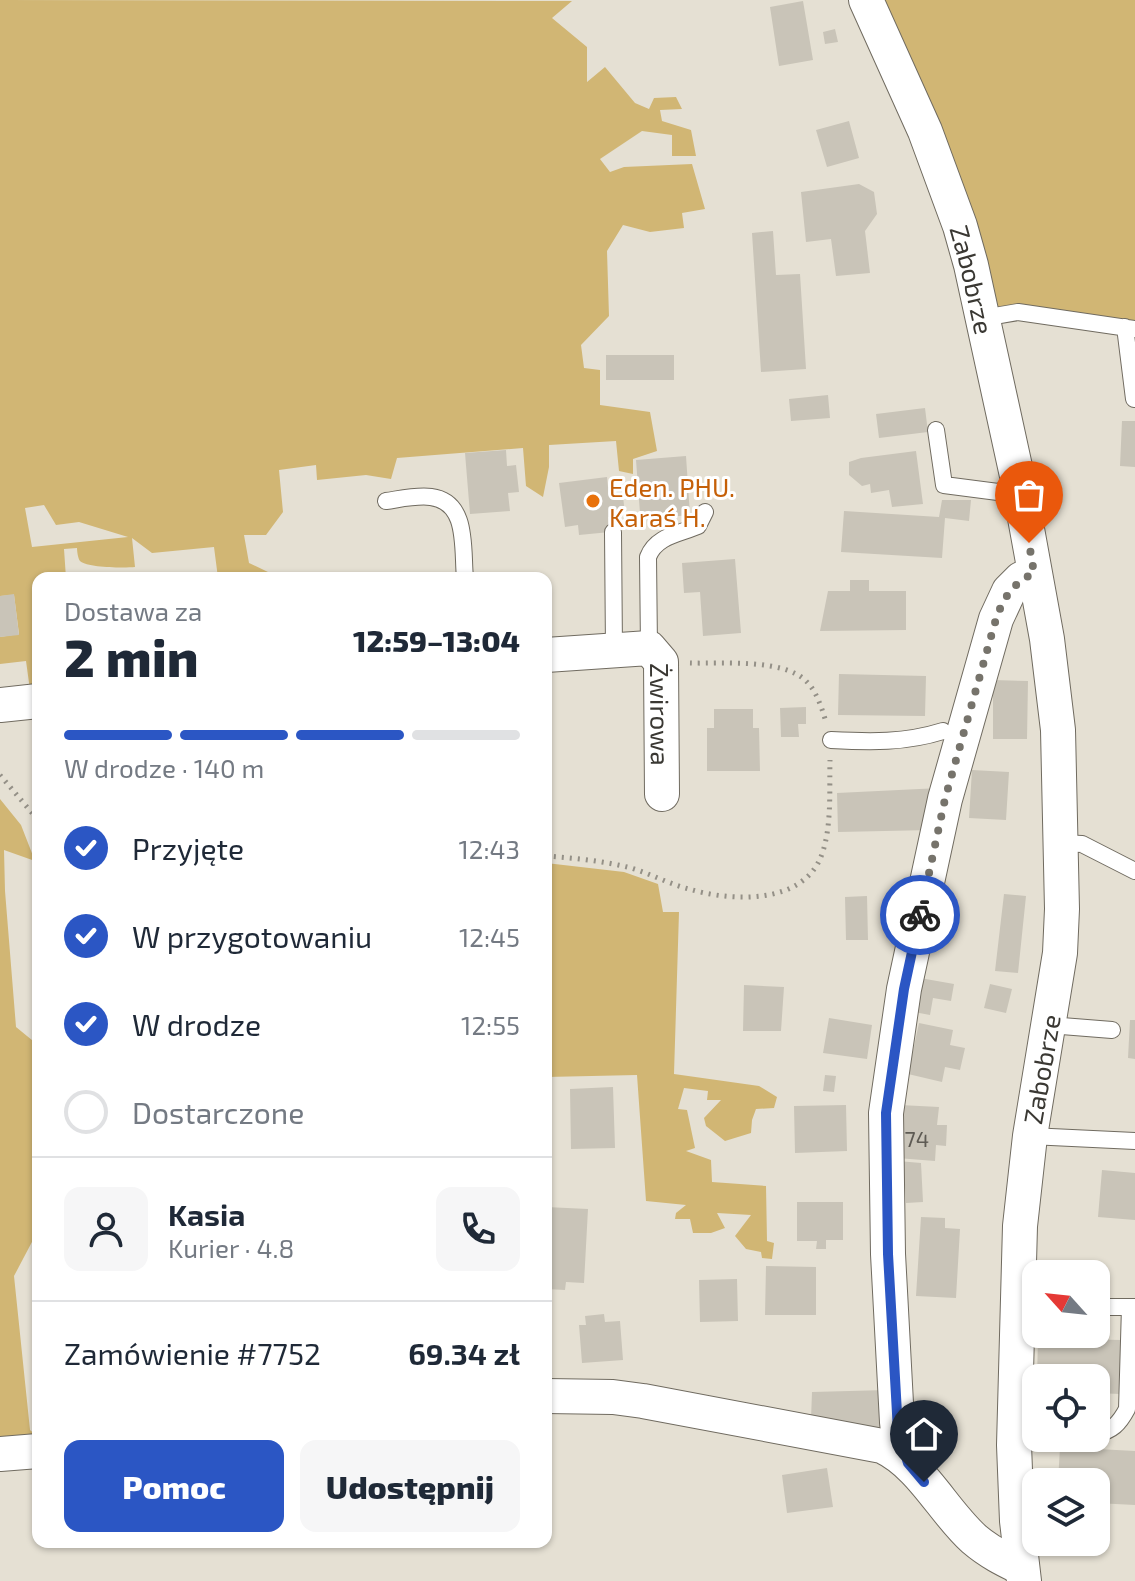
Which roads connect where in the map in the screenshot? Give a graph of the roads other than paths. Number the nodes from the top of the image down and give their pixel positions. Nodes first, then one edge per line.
1 (866, 0) edge
2 (983, 318) junction
3 (1130, 328) edge
4 (1134, 399) edge
5 (936, 430) dead end
6 (1019, 485) junction
7 (386, 501) dead end
8 (705, 512) dead end
9 (613, 532) dead end
10 (464, 572) edge
11 (1016, 578) junction
12 (614, 650) junction
13 (552, 655) edge
14 (655, 655) junction
15 (32, 702) edge
16 (0, 705) edge
17 (943, 731) dead end
18 (831, 740) road end
19 (662, 794) dead end
20 (1061, 843) junction
21 (1135, 871) edge
22 (1049, 1025) junction
23 (1112, 1030) dead end
24 (1030, 1136) junction
25 (1135, 1141) edge
26 (1023, 1260) edge
27 (1110, 1307) edge
28 (1133, 1307) edge
29 (1023, 1348) edge
30 (552, 1396) edge
31 (1110, 1430) edge
32 (32, 1451) edge
33 (0, 1454) edge
34 (908, 1463) junction
35 (1023, 1574) edge

1 - 2 street, Zabobrze
2 - 3 lane
2 - 6 street, Zabobrze
3 - 4 lane
5 - 6 lane
6 - 11 street, Zabobrze
7 - 10 lane
8 - 14 lane
9 - 12 lane
11 - 20 street, Zabobrze
11 - 34 street, Zabobrze
12 - 13 street, Żwirowa
12 - 14 street, Żwirowa
14 - 19 street, Żwirowa
15 - 16 street
17 - 18 lane
20 - 21 lane
20 - 22 street, Zabobrze
22 - 23 lane
22 - 24 street, Zabobrze
24 - 25 lane
24 - 26 street, Zabobrze
27 - 28 lane
28 - 31 lane
29 - 35 street, Zabobrze
30 - 34 street, Zabobrze
32 - 33 street
34 - 35 street, Zabobrze

